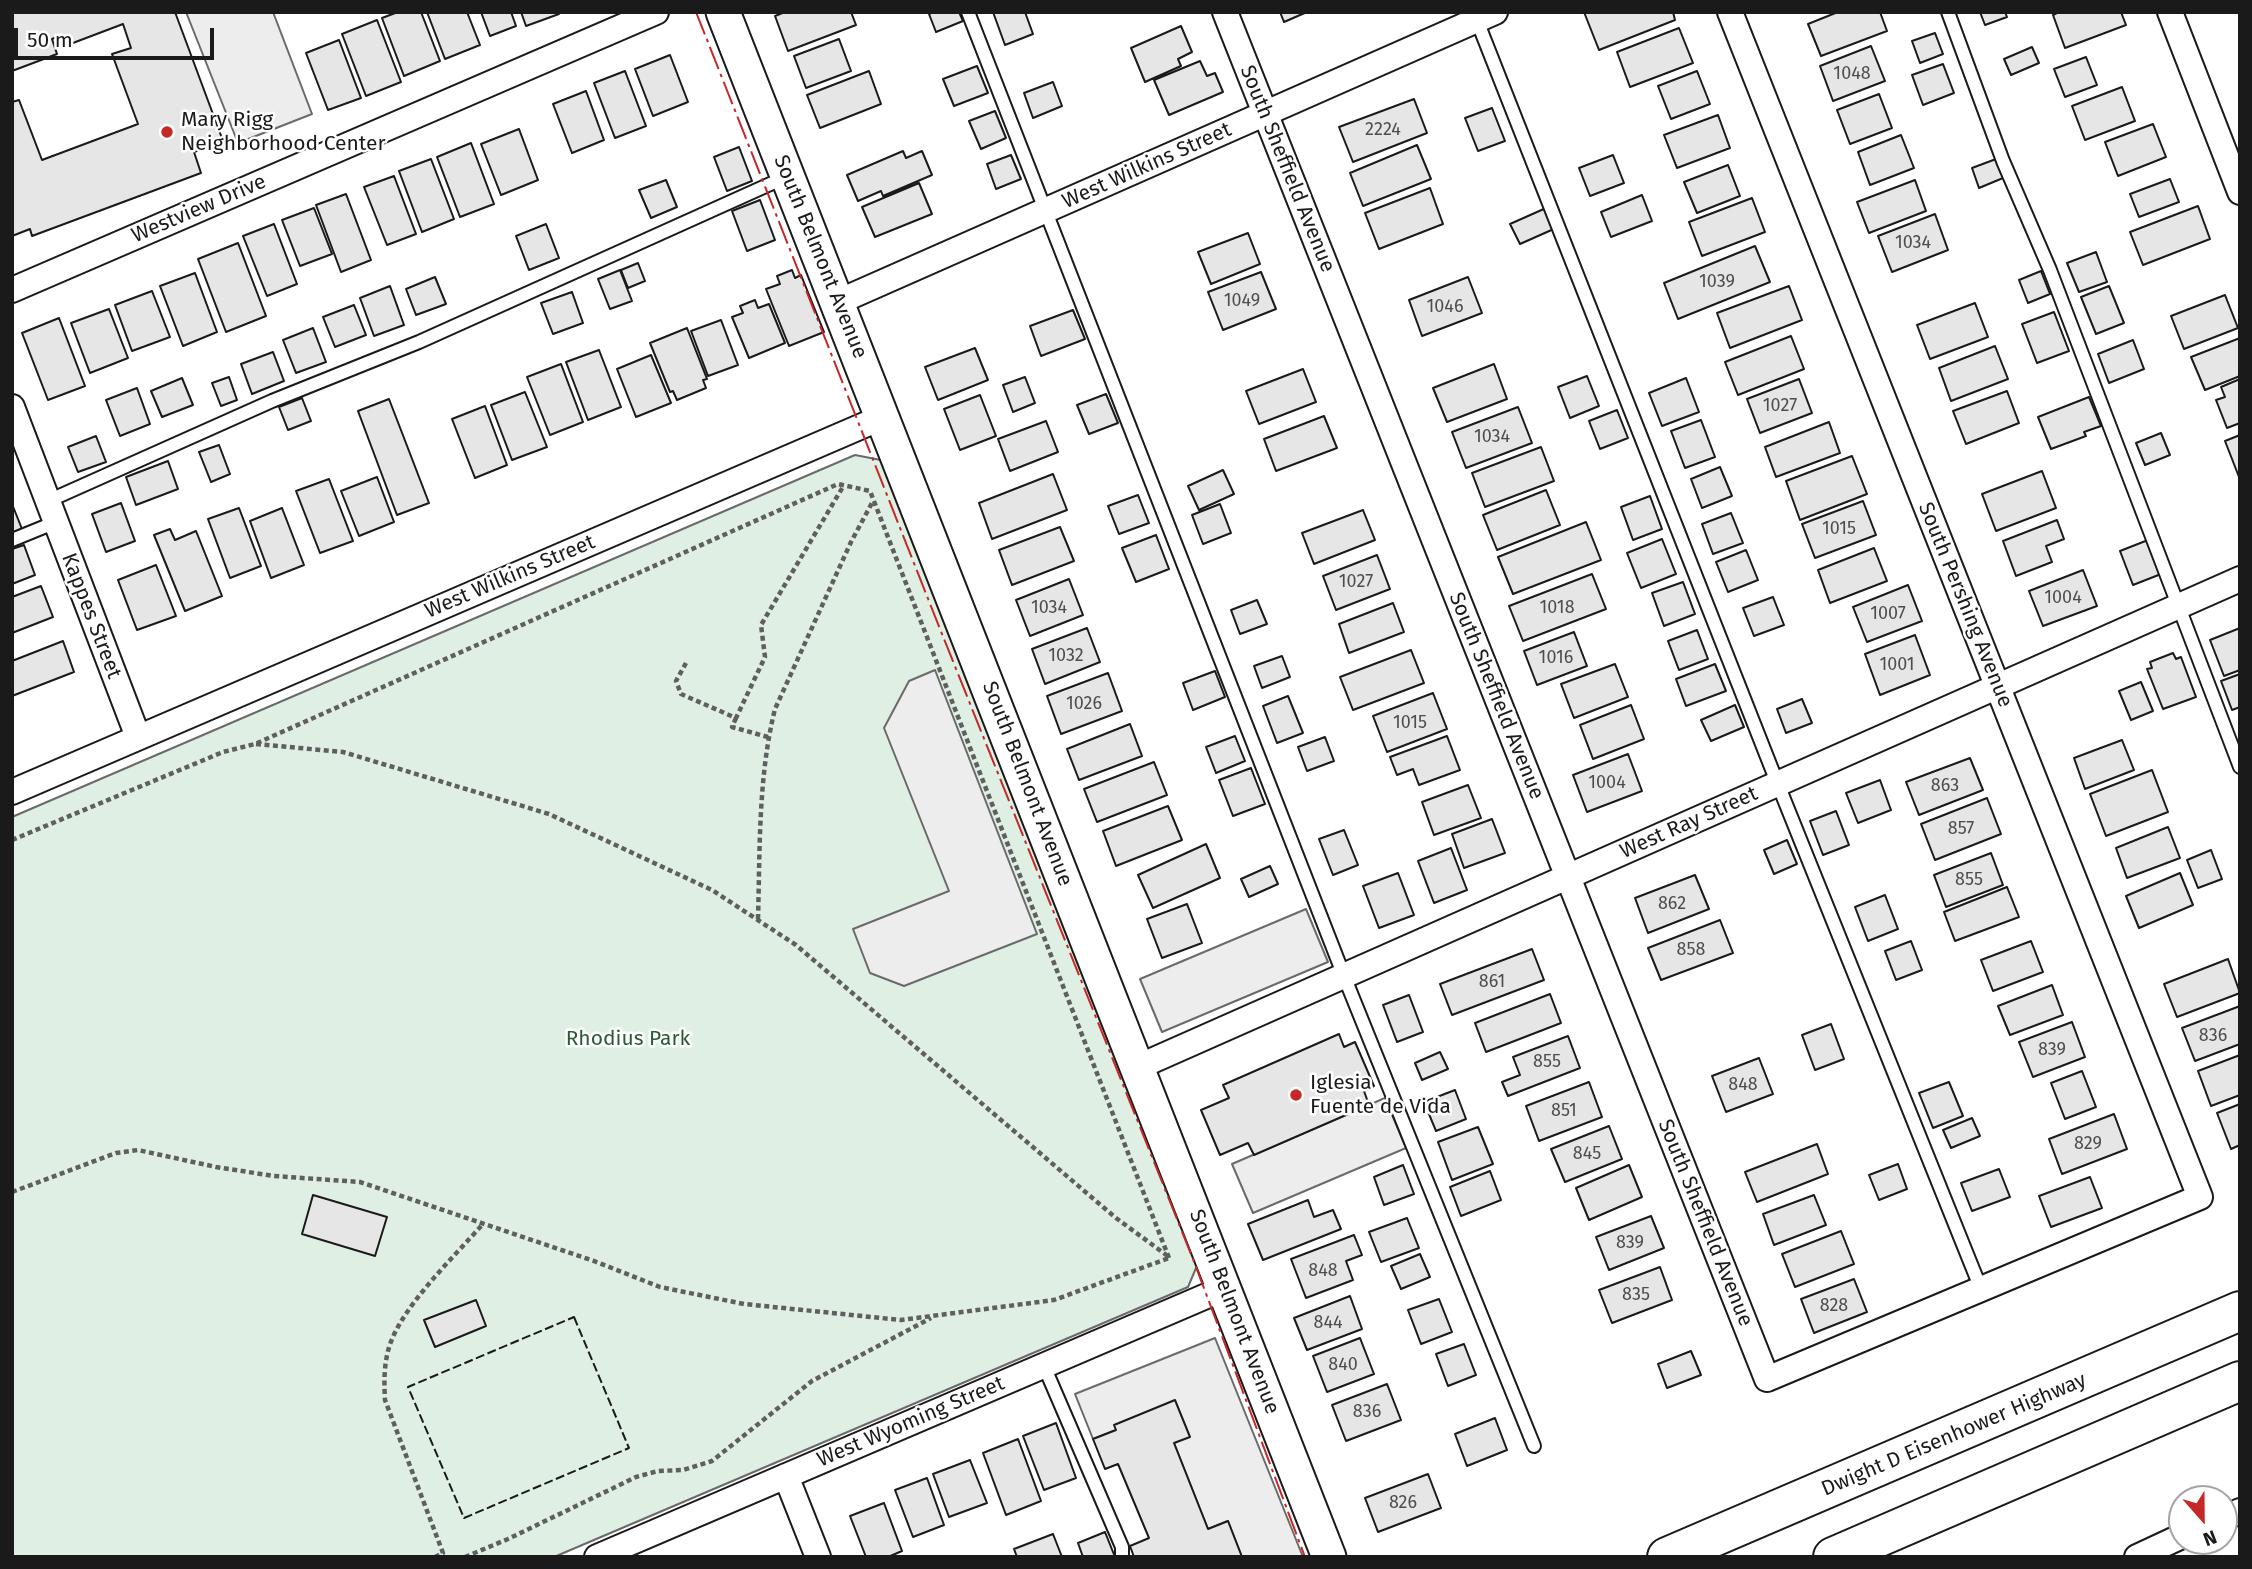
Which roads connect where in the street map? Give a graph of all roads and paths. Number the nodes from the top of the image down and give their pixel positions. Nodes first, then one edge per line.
1 (656, 12) edge
2 (723, 12) edge
3 (968, 12) edge
4 (1225, 12) edge
5 (1730, 12) edge
6 (1948, 12) edge
7 (2170, 12) edge
8 (1482, 15) edge
9 (1265, 114) junction
10 (788, 176) junction
11 (2240, 192) edge
12 (1045, 211) junction
13 (12, 290) edge
14 (838, 302) junction
15 (12, 407) edge
16 (883, 417) junction
17 (844, 485) junction
18 (873, 501) junction
19 (52, 511) junction
20 (12, 540) edge
21 (2240, 579) edge
22 (2177, 607) junction
23 (685, 663) dead end
24 (1998, 687) junction
25 (736, 718) junction
26 (138, 737) junction
27 (768, 737) junction
28 (255, 744) junction
29 (2240, 767) edge
30 (1778, 784) junction
31 (12, 792) edge
32 (12, 840) edge
33 (1568, 877) junction
34 (758, 920) junction
35 (1344, 976) junction
36 (1138, 1067) junction
37 (12, 1192) edge
38 (482, 1225) junction
39 (1169, 1258) junction
40 (1225, 1288) junction
41 (1981, 1289) junction
42 (2240, 1311) edge
43 (935, 1316) junction
44 (1044, 1366) junction
45 (2240, 1381) edge
46 (1534, 1446) dead end
47 (786, 1476) junction
48 (2168, 1543) edge
49 (446, 1555) edge
50 (435, 1557) edge
51 (465, 1557) edge
52 (597, 1557) edge
53 (818, 1557) edge
54 (1122, 1557) edge
55 (1329, 1557) edge
56 (1667, 1557) edge
57 (1833, 1557) edge
58 (2137, 1557) edge

1 - 13 street, Westview Drive
2 - 10 main road, South Belmont Avenue
3 - 12 lane
4 - 9 street, South Sheffield Avenue
5 - 24 street, South Pershing Avenue
6 - 22 lane
7 - 11 street
8 - 9 street, West Wilkins Street
8 - 30 lane
9 - 12 street, West Wilkins Street
9 - 33 street, South Sheffield Avenue
10 - 14 main road, South Belmont Avenue
10 - 19 lane
12 - 14 street, West Wilkins Street
12 - 35 lane
14 - 16 main road, South Belmont Avenue
15 - 19 street, Kappes Street
16 - 26 street, West Wilkins Street
16 - 36 main road, South Belmont Avenue
17 - 18 path
17 - 25 path
17 - 28 path
18 - 27 path
18 - 39 path
19 - 20 lane
19 - 26 street, Kappes Street
21 - 22 street, West Ray Street
22 - 24 street, West Ray Street
22 - 29 lane
23 - 25 path
24 - 30 street, West Ray Street
24 - 41 street, South Pershing Avenue
25 - 27 path
26 - 31 street
27 - 34 path
28 - 32 path
28 - 34 path
30 - 33 street, West Ray Street
30 - 41 lane
33 - 35 street, West Ray Street
33 - 41 street, South Sheffield Avenue
34 - 39 path
35 - 36 street, West Ray Street
35 - 46 lane
36 - 40 main road, South Belmont Avenue
37 - 38 path
38 - 43 path
38 - 49 path
39 - 43 path
40 - 44 street, West Wyoming Street
40 - 55 main road, South Belmont Avenue
42 - 56 highway, Dwight D Eisenhower Highway
43 - 51 path
44 - 47 street, West Wyoming Street
44 - 54 lane
45 - 57 highway
47 - 52 street, West Wyoming Street
47 - 53 street
48 - 58 street
49 - 50 path

